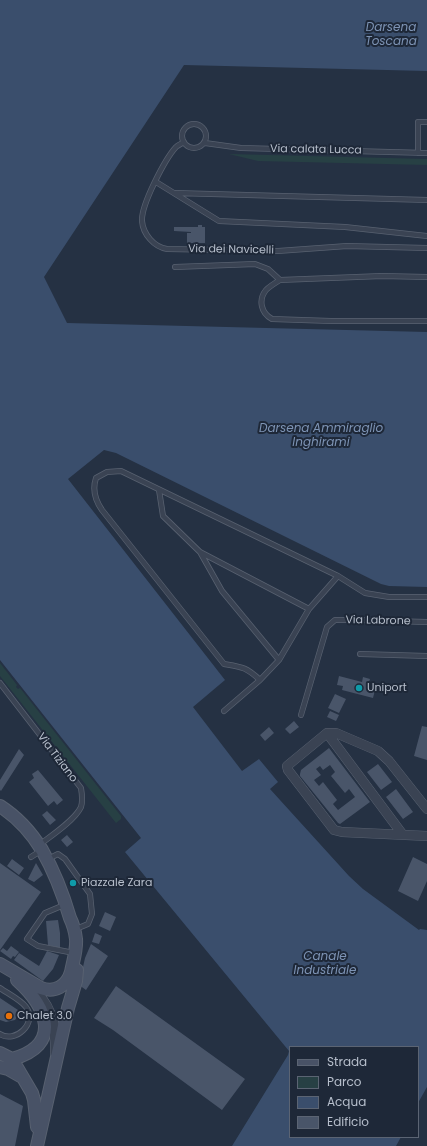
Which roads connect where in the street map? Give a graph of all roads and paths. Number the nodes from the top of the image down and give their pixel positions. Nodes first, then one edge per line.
1 (427, 122) edge
2 (184, 142) junction
3 (205, 143) junction
4 (418, 153) junction
5 (427, 153) edge
6 (156, 182) junction
7 (174, 193) junction
8 (427, 200) edge
9 (427, 236) edge
10 (427, 248) edge
11 (175, 267) dead end
12 (427, 277) edge
13 (280, 280) junction
14 (427, 321) edge
15 (160, 490) junction
16 (200, 552) junction
17 (338, 576) junction
18 (427, 598) edge
19 (309, 609) junction
20 (427, 622) edge
21 (360, 654) dead end
22 (427, 656) edge
23 (279, 660) junction
24 (260, 680) junction
25 (0, 683) edge
26 (224, 711) dead end
27 (301, 714) dead end
28 (326, 733) junction
29 (0, 806) edge
30 (427, 809) edge
31 (403, 835) junction
32 (427, 836) edge
33 (43, 852) junction
34 (31, 857) dead end
35 (66, 904) junction
36 (74, 929) junction
37 (75, 954) junction
38 (0, 964) edge
39 (18, 981) junction
40 (0, 988) edge
41 (0, 1034) edge
42 (4, 1059) edge
43 (55, 1067) junction
44 (38, 1142) edge

1 - 4 lane
2 - 3 lane
2 - 3 lane
2 - 6 lane, Via dei Navicelli
3 - 4 lane, Via calata Lucca
4 - 5 lane, Via calata Lucca
6 - 7 lane
6 - 10 lane, Via dei Navicelli
7 - 8 lane
7 - 9 lane
11 - 13 lane
12 - 13 lane
13 - 14 lane
15 - 16 lane
15 - 17 lane
15 - 24 lane
16 - 19 lane
16 - 23 lane
17 - 18 lane
17 - 19 lane
19 - 23 lane
20 - 27 lane, Via Labrone
21 - 22 lane
23 - 24 lane
24 - 26 lane
25 - 33 lane, Via Tiziano
28 - 30 street
28 - 31 street
28 - 31 street
29 - 33 main road
31 - 32 street
33 - 34 lane
33 - 35 main road
33 - 36 lane
35 - 36 main road
35 - 37 lane
36 - 37 main road
37 - 38 main road
37 - 43 main road
38 - 39 main road
39 - 42 main road
39 - 43 street
40 - 41 lane
42 - 44 main road
43 - 44 main road

